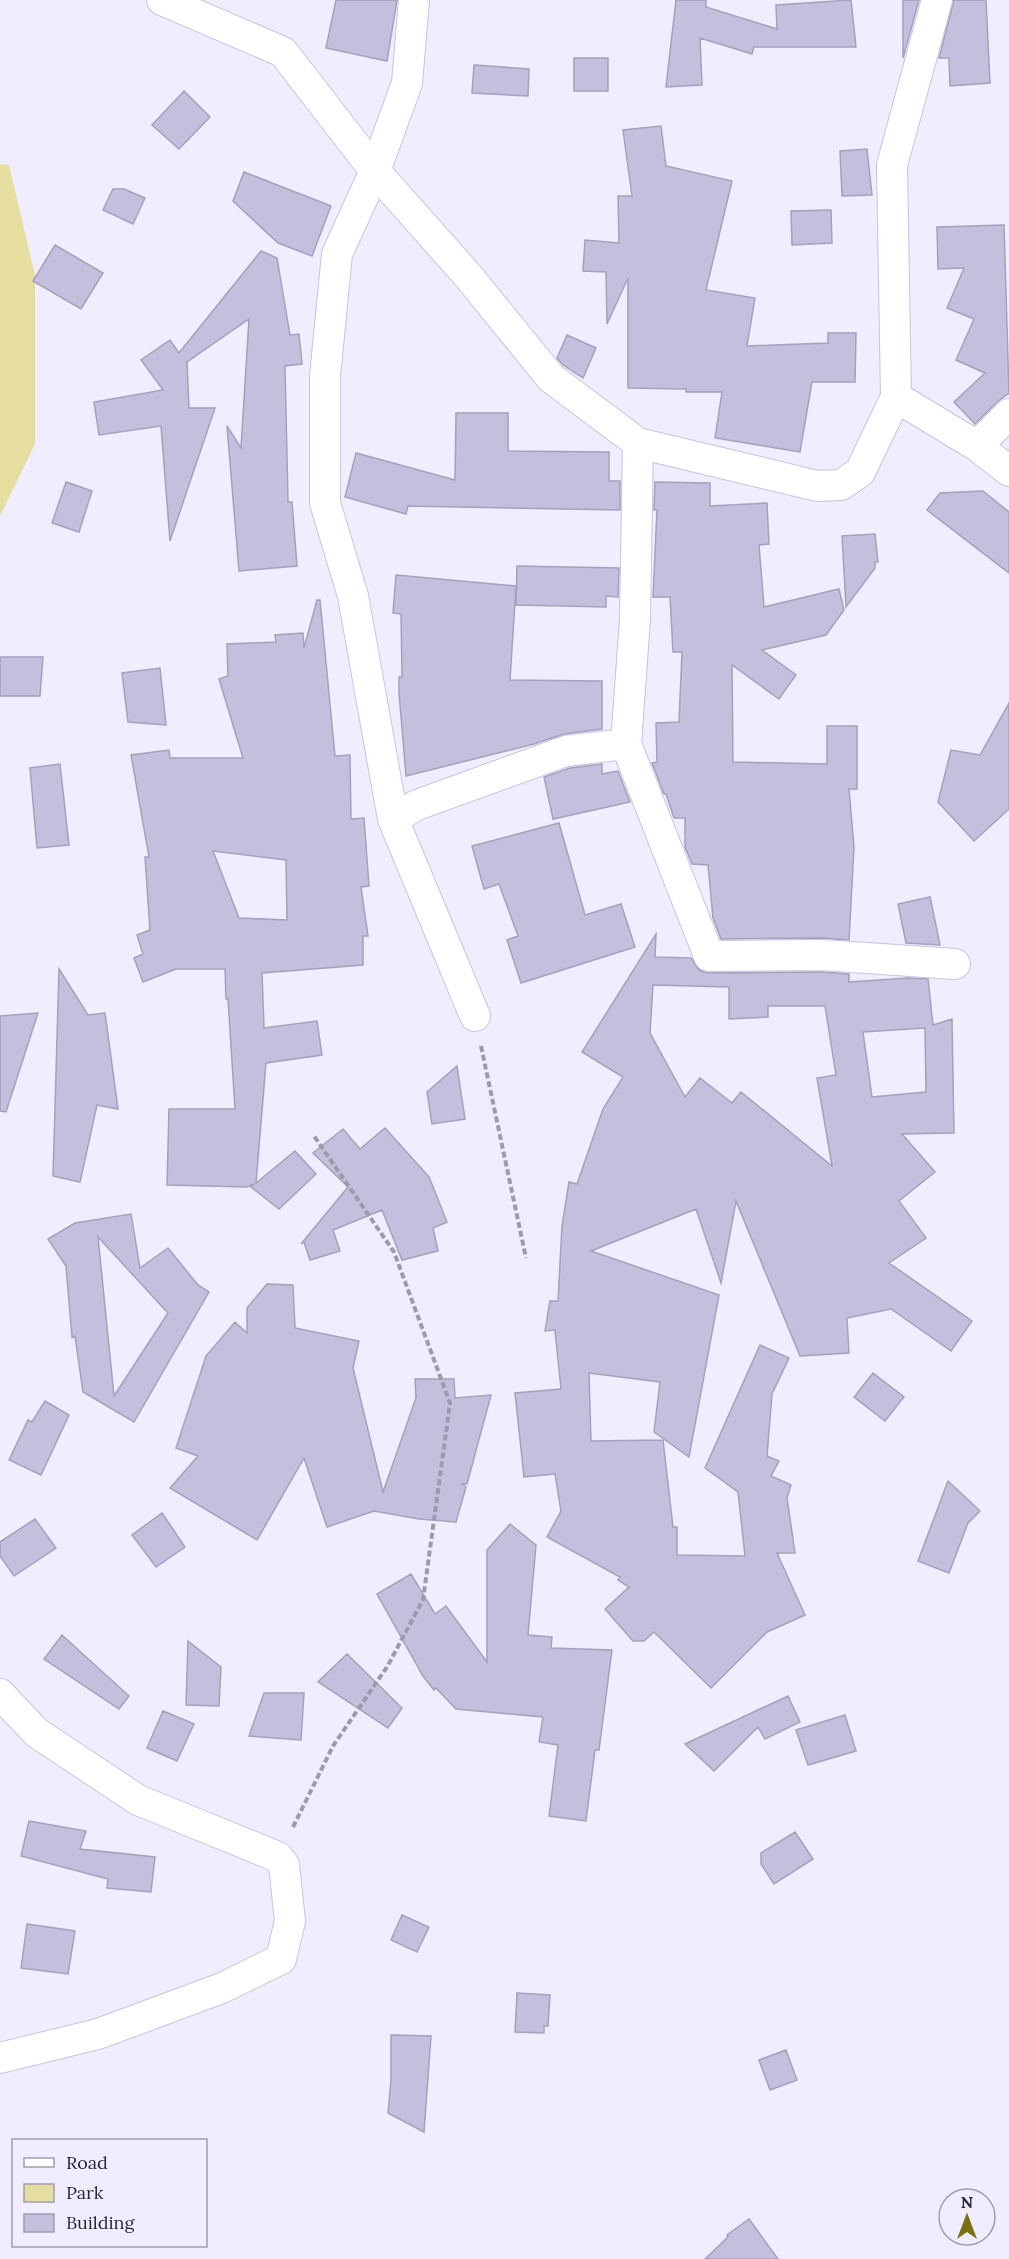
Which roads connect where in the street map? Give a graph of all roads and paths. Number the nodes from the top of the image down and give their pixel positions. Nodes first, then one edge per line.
1 (162, 0) edge
2 (414, 0) edge
3 (937, 0) edge
4 (375, 171) junction
5 (896, 397) junction
6 (1009, 414) edge
7 (638, 443) junction
8 (977, 446) junction
9 (1009, 471) edge
10 (626, 744) junction
11 (393, 819) junction
12 (955, 964) dead end
13 (475, 1016) joint
14 (314, 1136) dead end
15 (526, 1258) dead end
16 (0, 1694) edge
17 (278, 1857) junction
18 (0, 2058) edge

1 - 4 street
2 - 4 street
3 - 5 street
4 - 7 street
4 - 11 street
5 - 7 street
5 - 8 street
6 - 8 street
7 - 10 street
8 - 9 street
10 - 11 street
10 - 12 street
11 - 13 street
13 - 15 path
14 - 17 path
16 - 17 street
17 - 18 street

